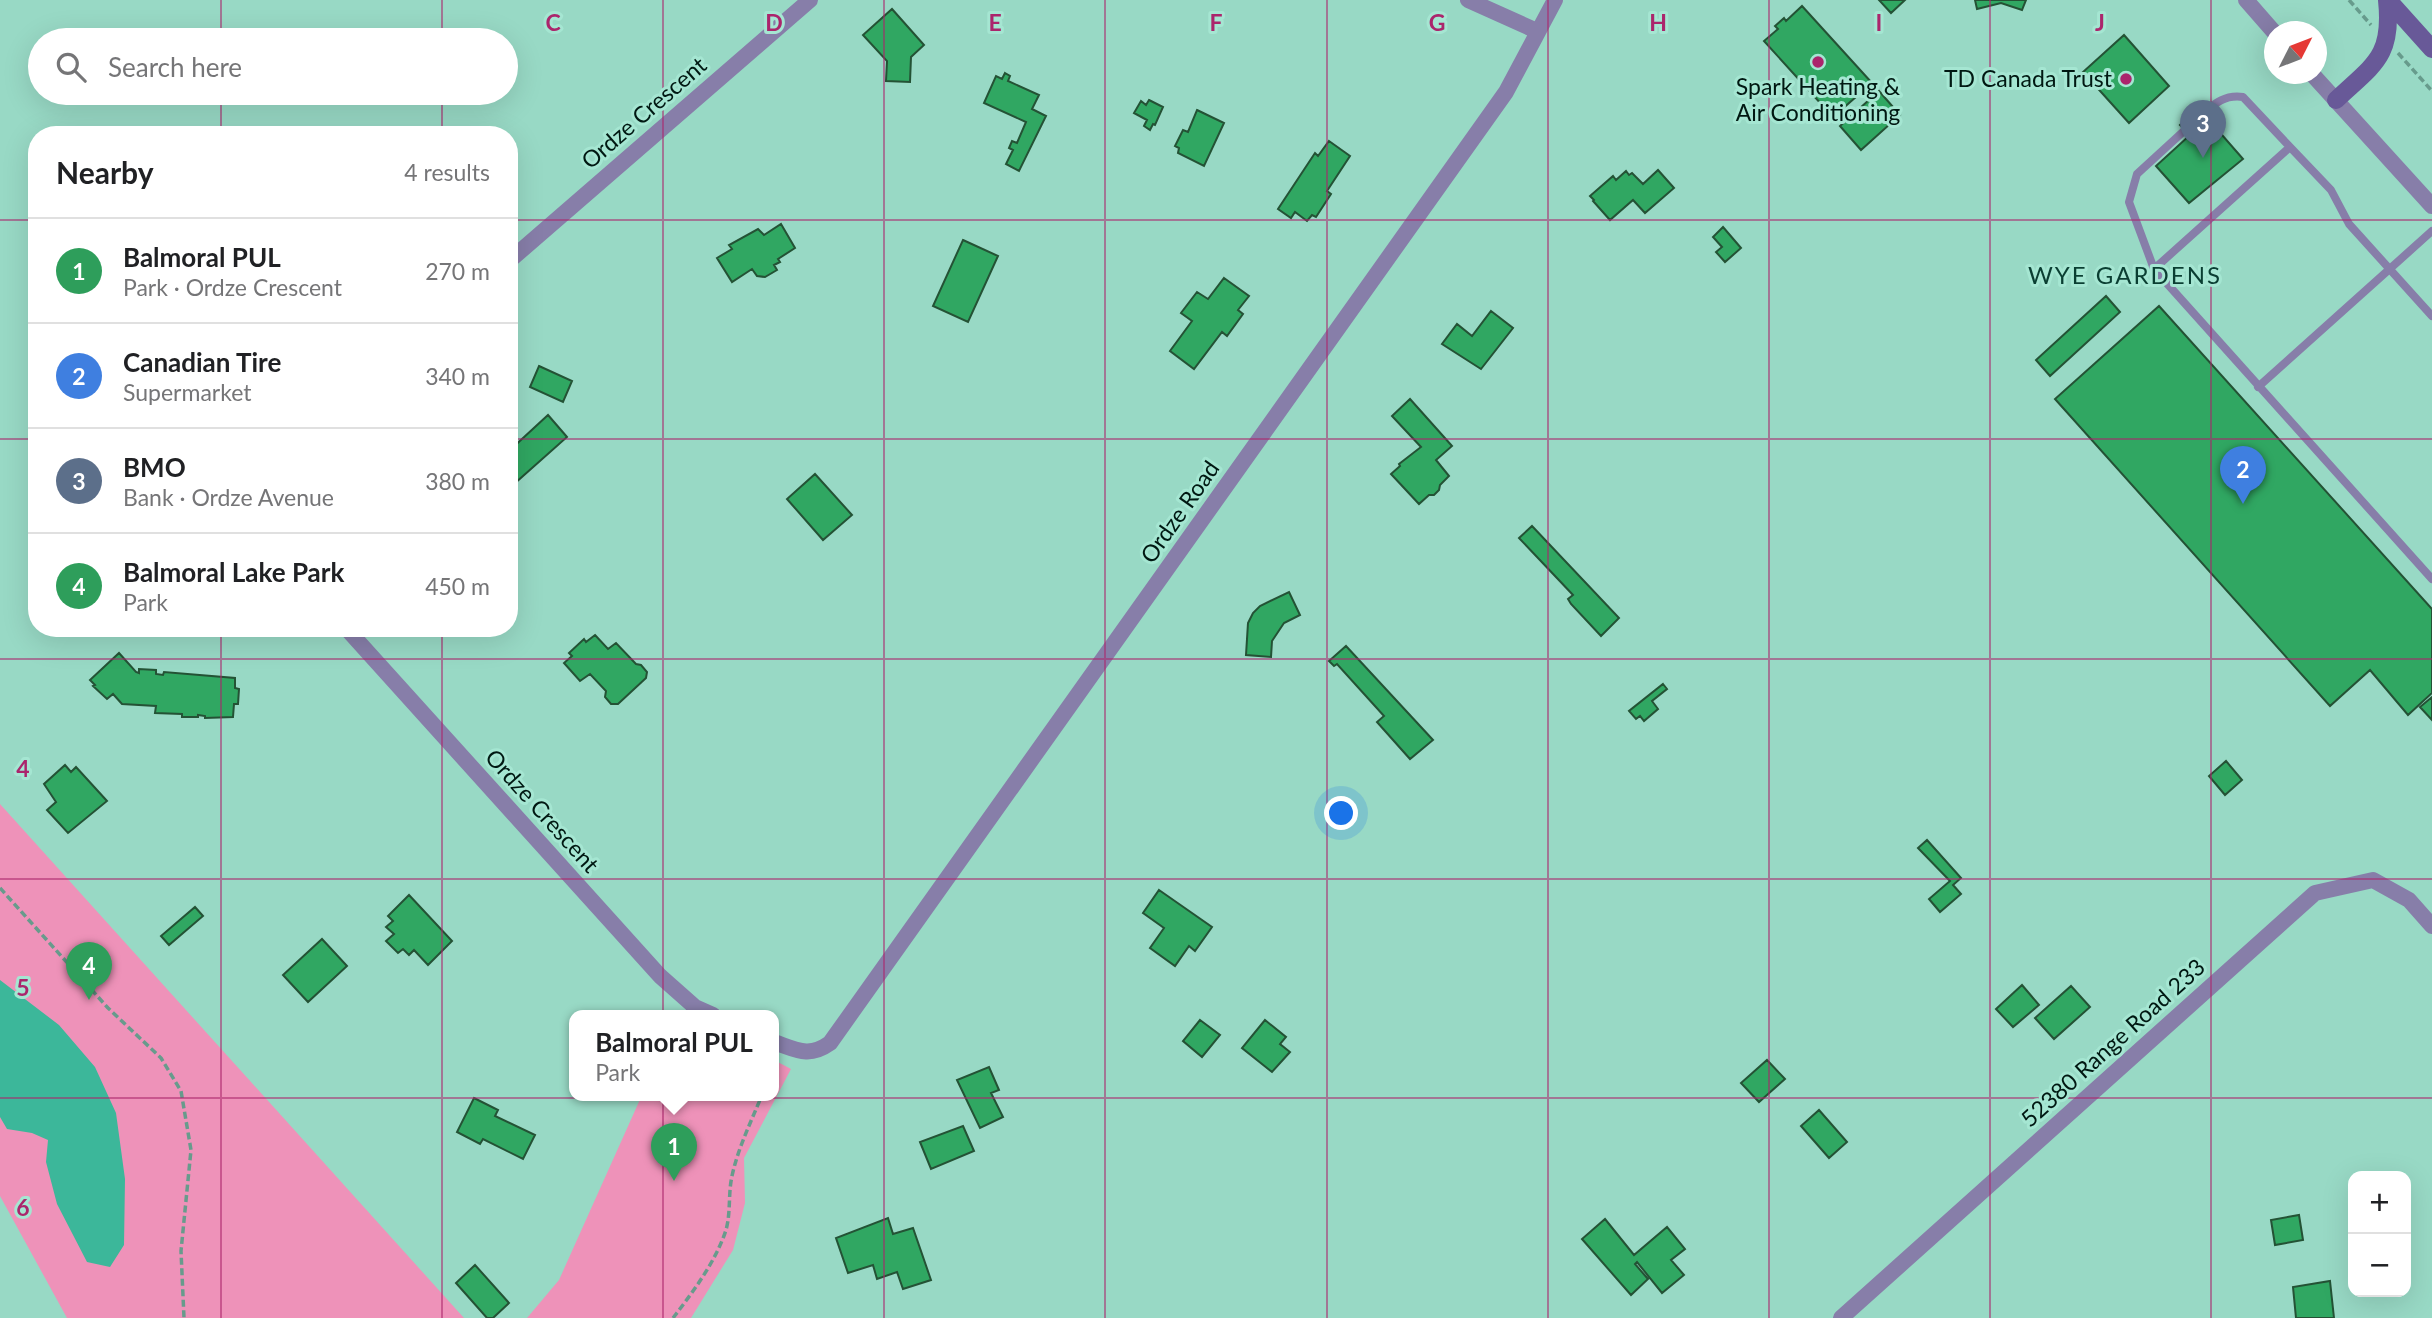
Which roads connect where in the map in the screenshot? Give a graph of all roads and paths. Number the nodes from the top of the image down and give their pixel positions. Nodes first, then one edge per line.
1 (810, 0) edge
2 (1468, 0) edge
3 (1555, 0) edge
4 (2246, 0) edge
5 (2349, 0) edge
6 (2387, 0) edge
7 (2264, 21) edge
8 (2372, 26) dead end
9 (1537, 31) junction
10 (2432, 49) edge
11 (2399, 54) dead end
12 (2321, 84) edge
13 (2432, 91) edge
14 (2336, 100) junction
15 (2197, 118) dead end
16 (2185, 130) dead end
17 (2291, 147) junction
18 (2432, 206) edge
19 (2432, 231) edge
20 (518, 253) edge
21 (2154, 269) junction
22 (2388, 269) junction
23 (2432, 316) edge
24 (2258, 387) junction
25 (2432, 579) edge
26 (354, 637) edge
27 (0, 888) edge
28 (2432, 926) edge
29 (701, 1010) edge
30 (779, 1044) edge
31 (760, 1101) edge
32 (184, 1318) edge
33 (673, 1318) edge
34 (1841, 1318) edge

1 - 20 street, Ordze Crescent
2 - 9 street
3 - 9 street, Ordze Road
4 - 7 street
5 - 8 path
6 - 10 main road
6 - 14 main road
9 - 30 street, Ordze Road
11 - 13 path
12 - 14 street
14 - 18 street
15 - 17 lane
16 - 21 lane
17 - 21 lane
17 - 22 lane
19 - 22 lane
21 - 24 lane
22 - 23 lane
22 - 24 lane
24 - 25 lane
26 - 29 street, Ordze Crescent
27 - 32 path
28 - 34 street, 52380 Range Road 233
31 - 33 path

